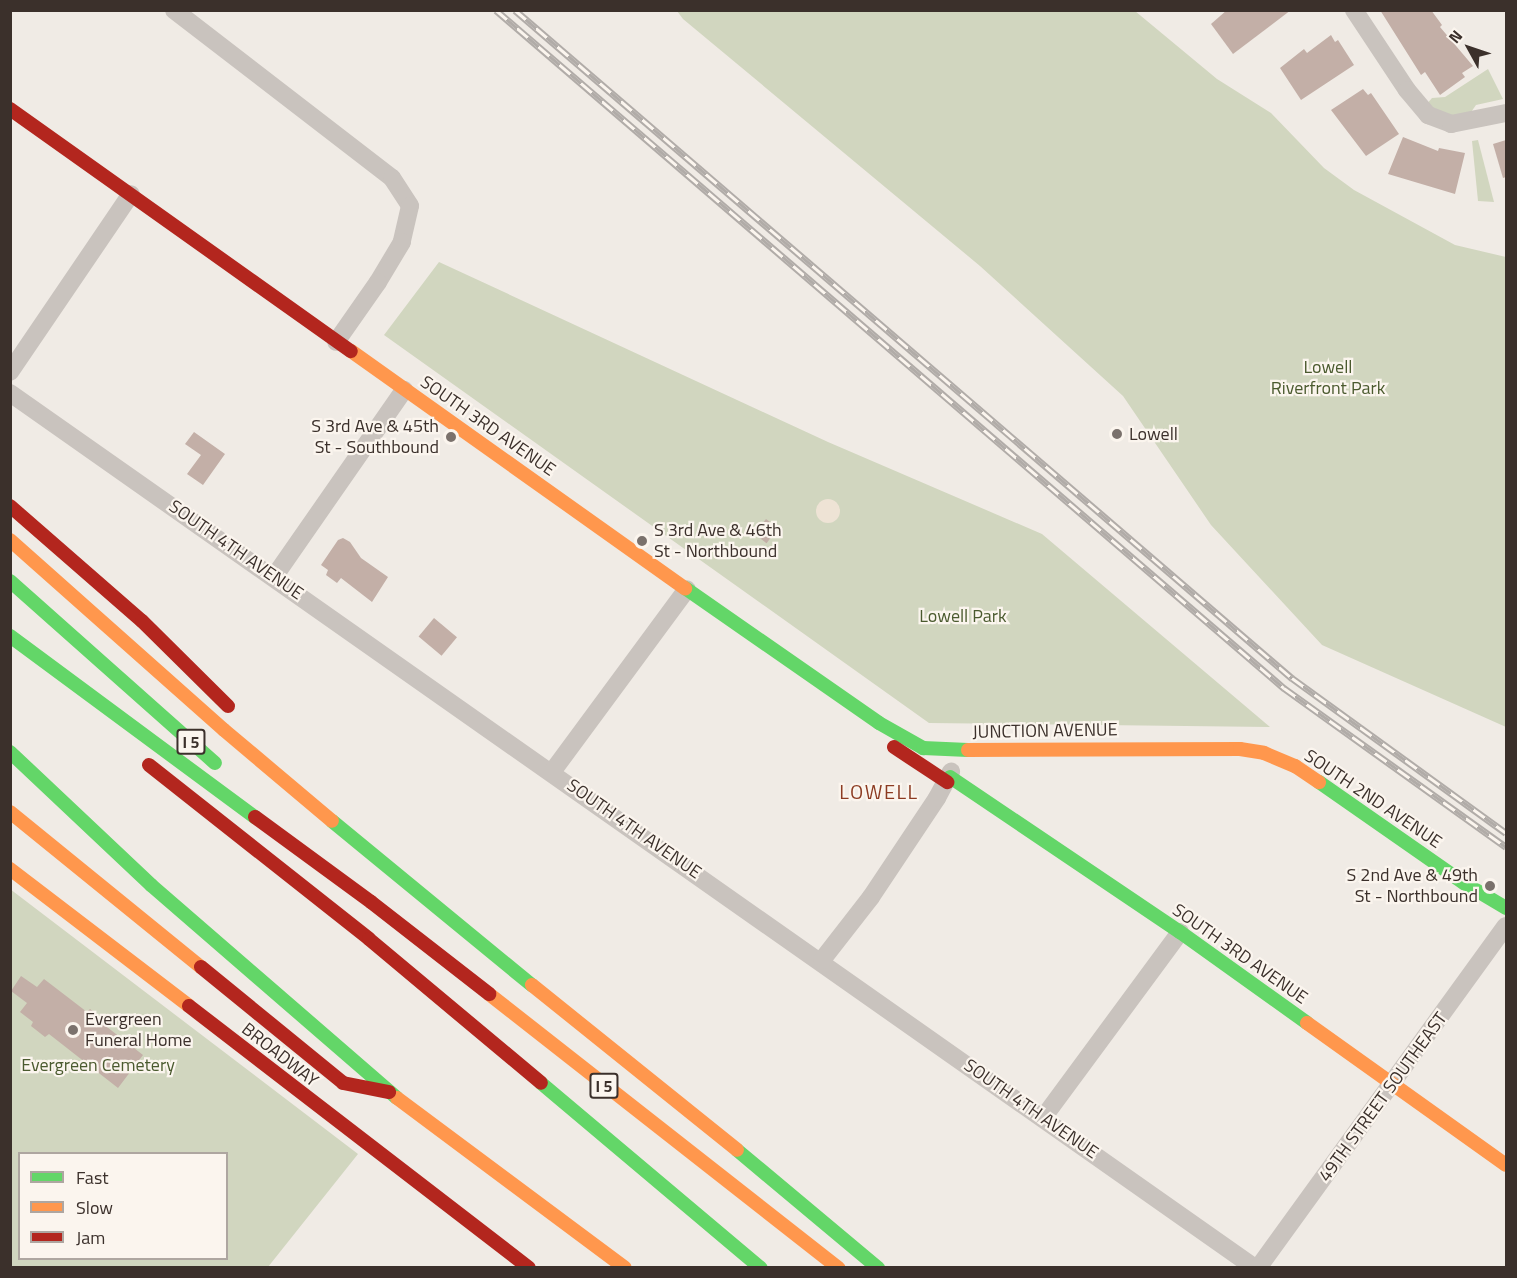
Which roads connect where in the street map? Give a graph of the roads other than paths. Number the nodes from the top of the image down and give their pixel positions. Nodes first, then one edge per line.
1 (174, 10) edge
2 (1354, 10) edge
3 (10, 109) edge
4 (1506, 113) edge
5 (131, 194) junction
6 (336, 342) junction
7 (10, 372) edge
8 (404, 390) junction
9 (10, 393) edge
10 (10, 506) edge
11 (10, 540) edge
12 (274, 577) junction
13 (10, 581) edge
14 (687, 590) junction
15 (10, 636) edge
16 (816, 679) junction
17 (241, 719) dead end
18 (1136, 748) joint
19 (954, 750) junction
20 (10, 752) edge
21 (138, 756) dead end
22 (291, 768) dead end
23 (552, 772) junction
24 (229, 775) dead end
25 (949, 779) junction
26 (255, 799) dead end
27 (10, 812) edge
28 (10, 869) edge
29 (420, 895) junction
30 (371, 902) junction
31 (1506, 908) edge
32 (1506, 926) edge
33 (1180, 932) junction
34 (822, 960) junction
35 (1392, 1084) junction
36 (391, 1093) junction
37 (1043, 1118) junction
38 (1506, 1165) edge
39 (530, 1268) edge
40 (625, 1268) edge
41 (761, 1268) edge
42 (838, 1268) edge
43 (878, 1268) edge
44 (1257, 1268) edge

1 - 6 street
2 - 4 street
3 - 5 main road, SOUTH 3RD AVENUE
5 - 6 main road, SOUTH 3RD AVENUE
5 - 7 street
6 - 8 main road, SOUTH 3RD AVENUE
8 - 12 street
8 - 14 main road, SOUTH 3RD AVENUE
9 - 12 street, SOUTH 4TH AVENUE
10 - 17 main road
11 - 29 main road
12 - 23 street, SOUTH 4TH AVENUE
13 - 24 main road, I 5
14 - 16 main road, SOUTH 3RD AVENUE
14 - 23 street
15 - 30 main road
16 - 19 main road, SOUTH 3RD AVENUE
16 - 25 main road, SOUTH 3RD AVENUE
18 - 19 main road, JUNCTION AVENUE
18 - 31 main road, SOUTH 2ND AVENUE
19 - 25 street
20 - 36 main road
21 - 41 main road
22 - 29 main road
23 - 34 street, SOUTH 4TH AVENUE
25 - 33 main road, SOUTH 3RD AVENUE
25 - 34 street
26 - 30 main road, I 5
27 - 36 main road
28 - 39 main road, BROADWAY
29 - 43 main road
30 - 42 main road, I 5
32 - 35 street, 49TH STREET SOUTHEAST
33 - 35 main road, SOUTH 3RD AVENUE
33 - 37 street
34 - 37 street, SOUTH 4TH AVENUE
35 - 38 main road, SOUTH 3RD AVENUE
35 - 44 street, 49TH STREET SOUTHEAST
36 - 40 main road
37 - 44 street, SOUTH 4TH AVENUE

